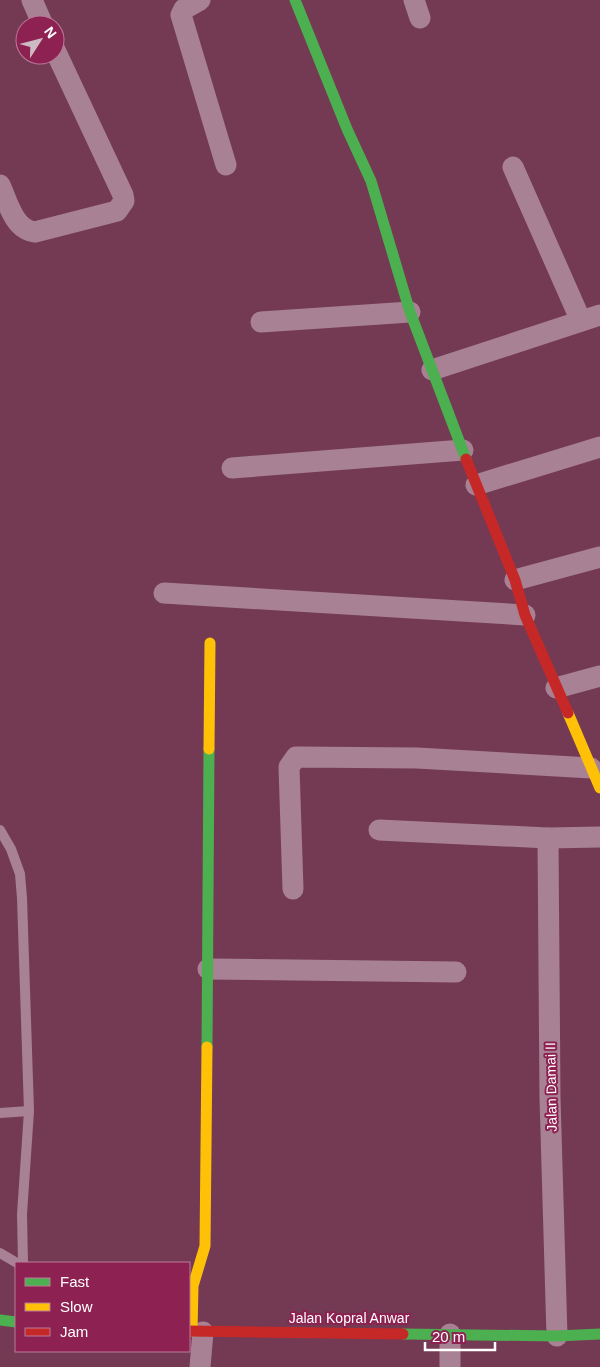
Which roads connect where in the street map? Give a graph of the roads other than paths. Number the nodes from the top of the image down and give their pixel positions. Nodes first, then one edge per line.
1 (32, 0) edge
2 (200, 0) edge
3 (295, 0) edge
4 (39, 15) edge
5 (62, 65) edge
6 (226, 165) dead end
7 (513, 167) dead end
8 (0, 185) edge
9 (410, 312) junction
10 (590, 318) edge
11 (261, 322) dead end
12 (432, 370) junction
13 (600, 447) edge
14 (463, 450) junction
15 (232, 468) dead end
16 (476, 485) junction
17 (600, 557) edge
18 (515, 580) junction
19 (164, 593) dead end
20 (525, 615) junction
21 (210, 643) dead end
22 (600, 676) edge
23 (556, 688) junction
24 (591, 768) junction
25 (600, 788) edge
26 (0, 830) edge
27 (379, 830) dead end
28 (600, 837) edge
29 (548, 838) junction
30 (293, 889) dead end
31 (208, 969) junction
32 (456, 972) dead end
33 (29, 1111) junction
34 (0, 1113) edge
35 (0, 1253) edge
36 (15, 1262) edge
37 (23, 1262) edge
38 (0, 1320) edge
39 (15, 1322) edge
40 (195, 1331) edge
41 (450, 1334) junction
42 (600, 1334) edge
43 (557, 1336) junction
44 (200, 1367) edge
45 (450, 1367) edge

1 - 4 street
2 - 6 street
3 - 9 street
5 - 8 street
7 - 10 street
9 - 11 street
9 - 12 street
10 - 12 street
12 - 14 street
13 - 16 street
14 - 15 street
14 - 16 street
16 - 18 street
17 - 18 street
18 - 20 street
19 - 20 street
20 - 23 street
21 - 31 street
22 - 23 street
23 - 24 street
24 - 25 street
24 - 30 street
26 - 33 lane
27 - 29 street
28 - 29 street
29 - 43 street, Jalan Damai II
31 - 32 street
31 - 40 street
33 - 34 lane
33 - 37 lane
35 - 36 lane
38 - 39 street
40 - 41 street, Jalan Kopral Anwar
40 - 44 street
41 - 43 street, Jalan Kopral Anwar
41 - 45 street
42 - 43 street, Jalan Kopral Anwar

